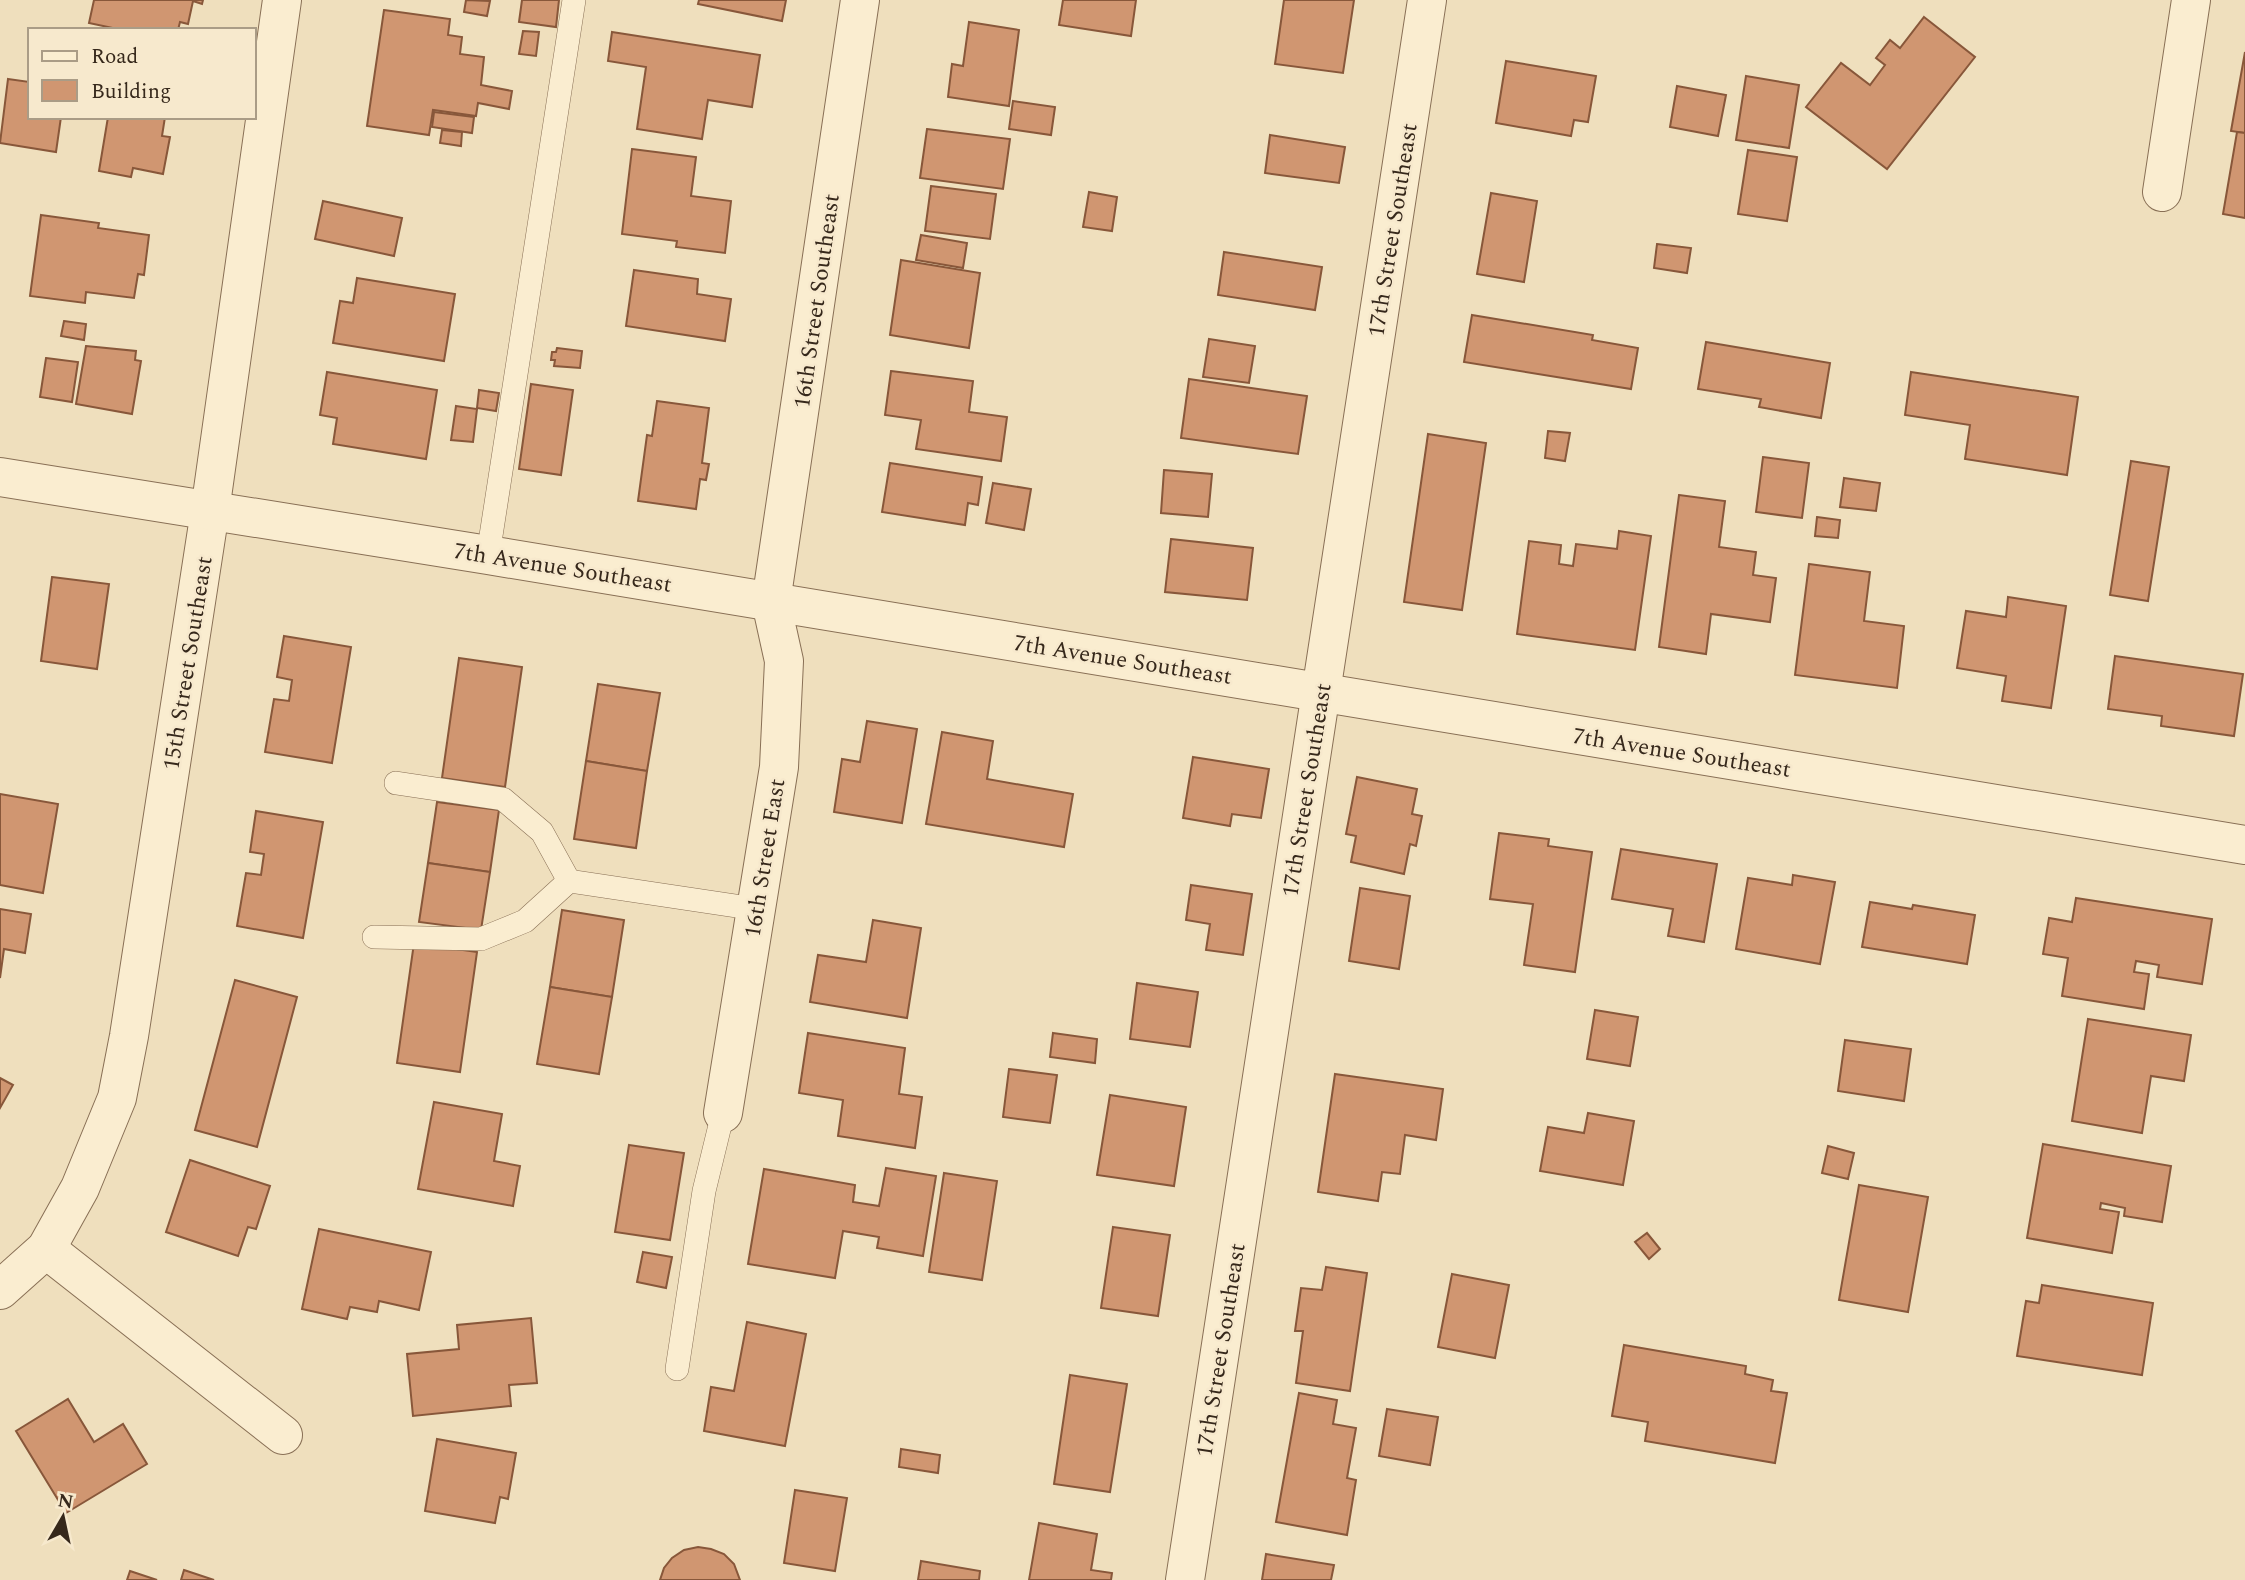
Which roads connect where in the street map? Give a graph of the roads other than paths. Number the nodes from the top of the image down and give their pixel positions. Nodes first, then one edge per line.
1 (282, 0) edge
2 (574, 0) edge
3 (860, 0) edge
4 (1427, 0) edge
5 (2191, 0) edge
6 (2162, 192) dead end
7 (0, 477) edge
8 (211, 511) junction
9 (488, 555) junction
10 (771, 602) junction
11 (1321, 692) junction
12 (396, 783) dead end
13 (2245, 845) edge
14 (569, 881) junction
15 (756, 909) junction
16 (374, 937) dead end
17 (723, 1113) joint
18 (46, 1249) junction
19 (0, 1290) edge
20 (677, 1369) dead end
21 (283, 1435) dead end
22 (1185, 1580) edge

1 - 8 street, 15th Street Southeast
2 - 9 lane
3 - 10 street, 16th Street Southeast
4 - 11 street, 17th Street Southeast
5 - 6 street
7 - 8 street, 7th Avenue Southeast
8 - 9 street, 7th Avenue Southeast
8 - 18 street, 15th Street Southeast
9 - 10 street, 7th Avenue Southeast
10 - 11 street, 7th Avenue Southeast
10 - 15 street, 16th Street East
11 - 13 street, 7th Avenue Southeast
11 - 22 street, 17th Street Southeast
12 - 14 lane
14 - 15 lane
14 - 16 lane
15 - 17 street, 16th Street East
17 - 20 lane
18 - 19 street, 15th Street Southeast
18 - 21 street

